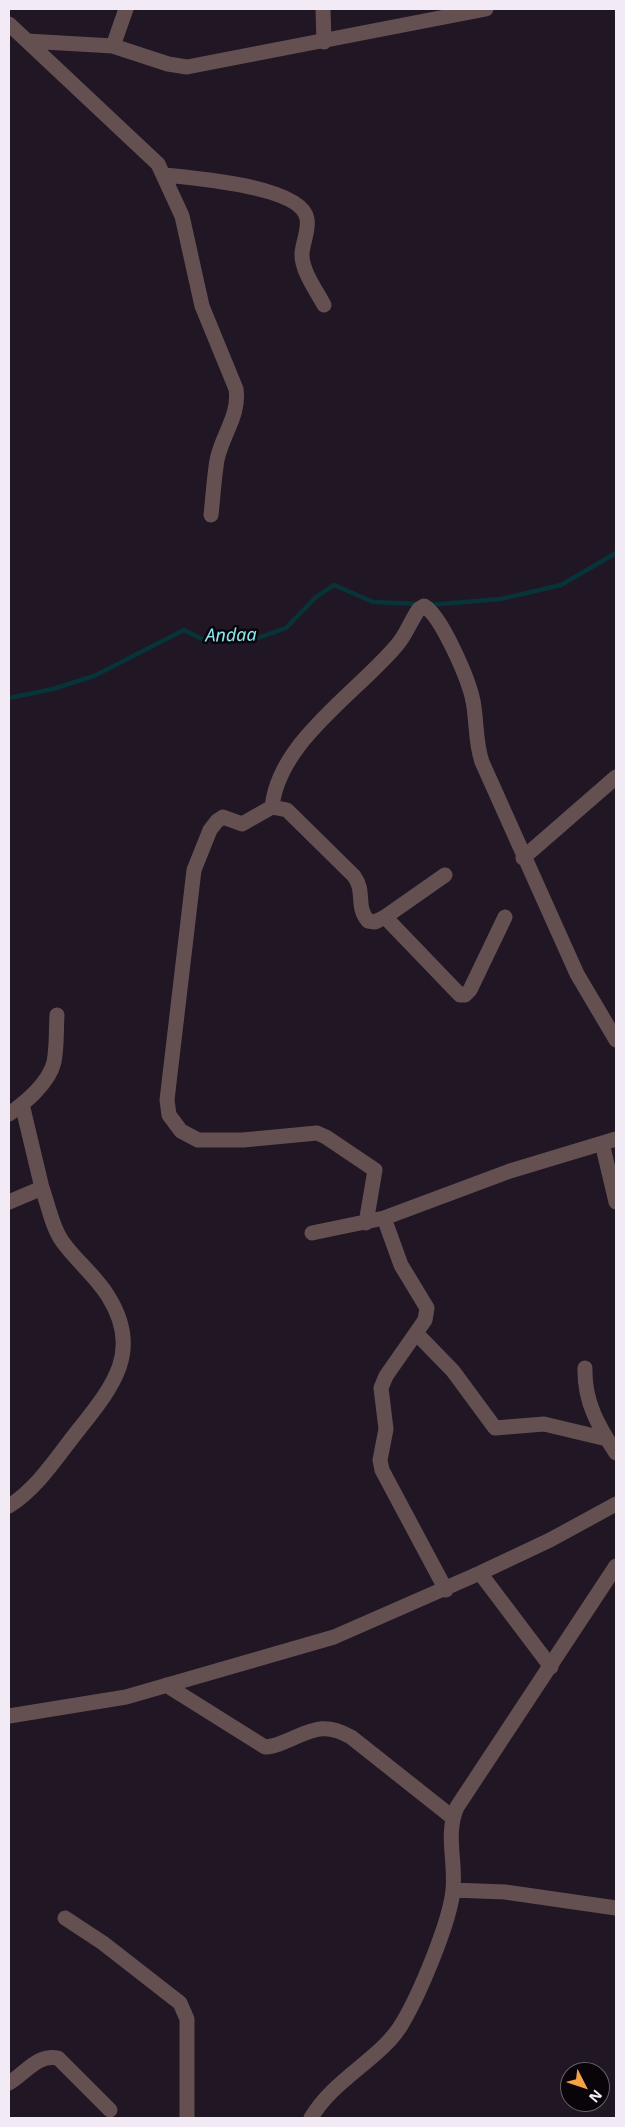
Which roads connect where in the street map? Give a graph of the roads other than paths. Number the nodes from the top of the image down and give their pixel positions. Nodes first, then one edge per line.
1 (126, 9) edge
2 (324, 9) edge
3 (486, 9) edge
4 (9, 24) edge
5 (27, 41) junction
6 (324, 42) junction
7 (113, 46) junction
8 (164, 175) junction
9 (324, 305) dead end
10 (211, 515) dead end
11 (616, 777) edge
12 (272, 807) junction
13 (523, 858) junction
14 (445, 875) dead end
15 (386, 917) junction
16 (505, 917) dead end
17 (57, 1015) dead end
18 (616, 1040) edge
19 (22, 1104) junction
20 (9, 1114) edge
21 (609, 1142) edge
22 (42, 1188) junction
23 (9, 1202) edge
24 (616, 1202) edge
25 (384, 1218) junction
26 (366, 1223) junction
27 (312, 1233) dead end
28 (416, 1334) junction
29 (585, 1368) dead end
30 (607, 1439) junction
31 (616, 1453) edge
32 (616, 1504) edge
33 (9, 1506) edge
34 (616, 1566) edge
35 (480, 1574) junction
36 (446, 1590) junction
37 (551, 1667) junction
38 (166, 1685) junction
39 (9, 1716) edge
40 (452, 1817) junction
41 (453, 1890) junction
42 (616, 1908) edge
43 (65, 1918) dead end
44 (9, 2083) edge
45 (110, 2110) dead end
46 (187, 2118) edge
47 (312, 2118) edge

1 - 7 street
2 - 6 street
3 - 6 street
4 - 5 street
5 - 7 street
5 - 8 street
6 - 7 street
8 - 9 street
8 - 10 street
11 - 13 street
12 - 13 street
12 - 15 street
12 - 26 street
13 - 18 street
14 - 15 street
15 - 16 street
17 - 19 street
19 - 20 street
19 - 22 street
21 - 24 street
21 - 25 street
22 - 23 street
22 - 33 street
25 - 26 street
25 - 28 street
26 - 27 street
28 - 30 street
28 - 36 street
29 - 30 street
30 - 31 street
32 - 35 street
34 - 37 street
35 - 36 street
35 - 37 street
36 - 38 street
37 - 40 street
38 - 39 street
38 - 40 street
40 - 41 street
41 - 42 street
41 - 47 street
43 - 46 street
44 - 45 street

